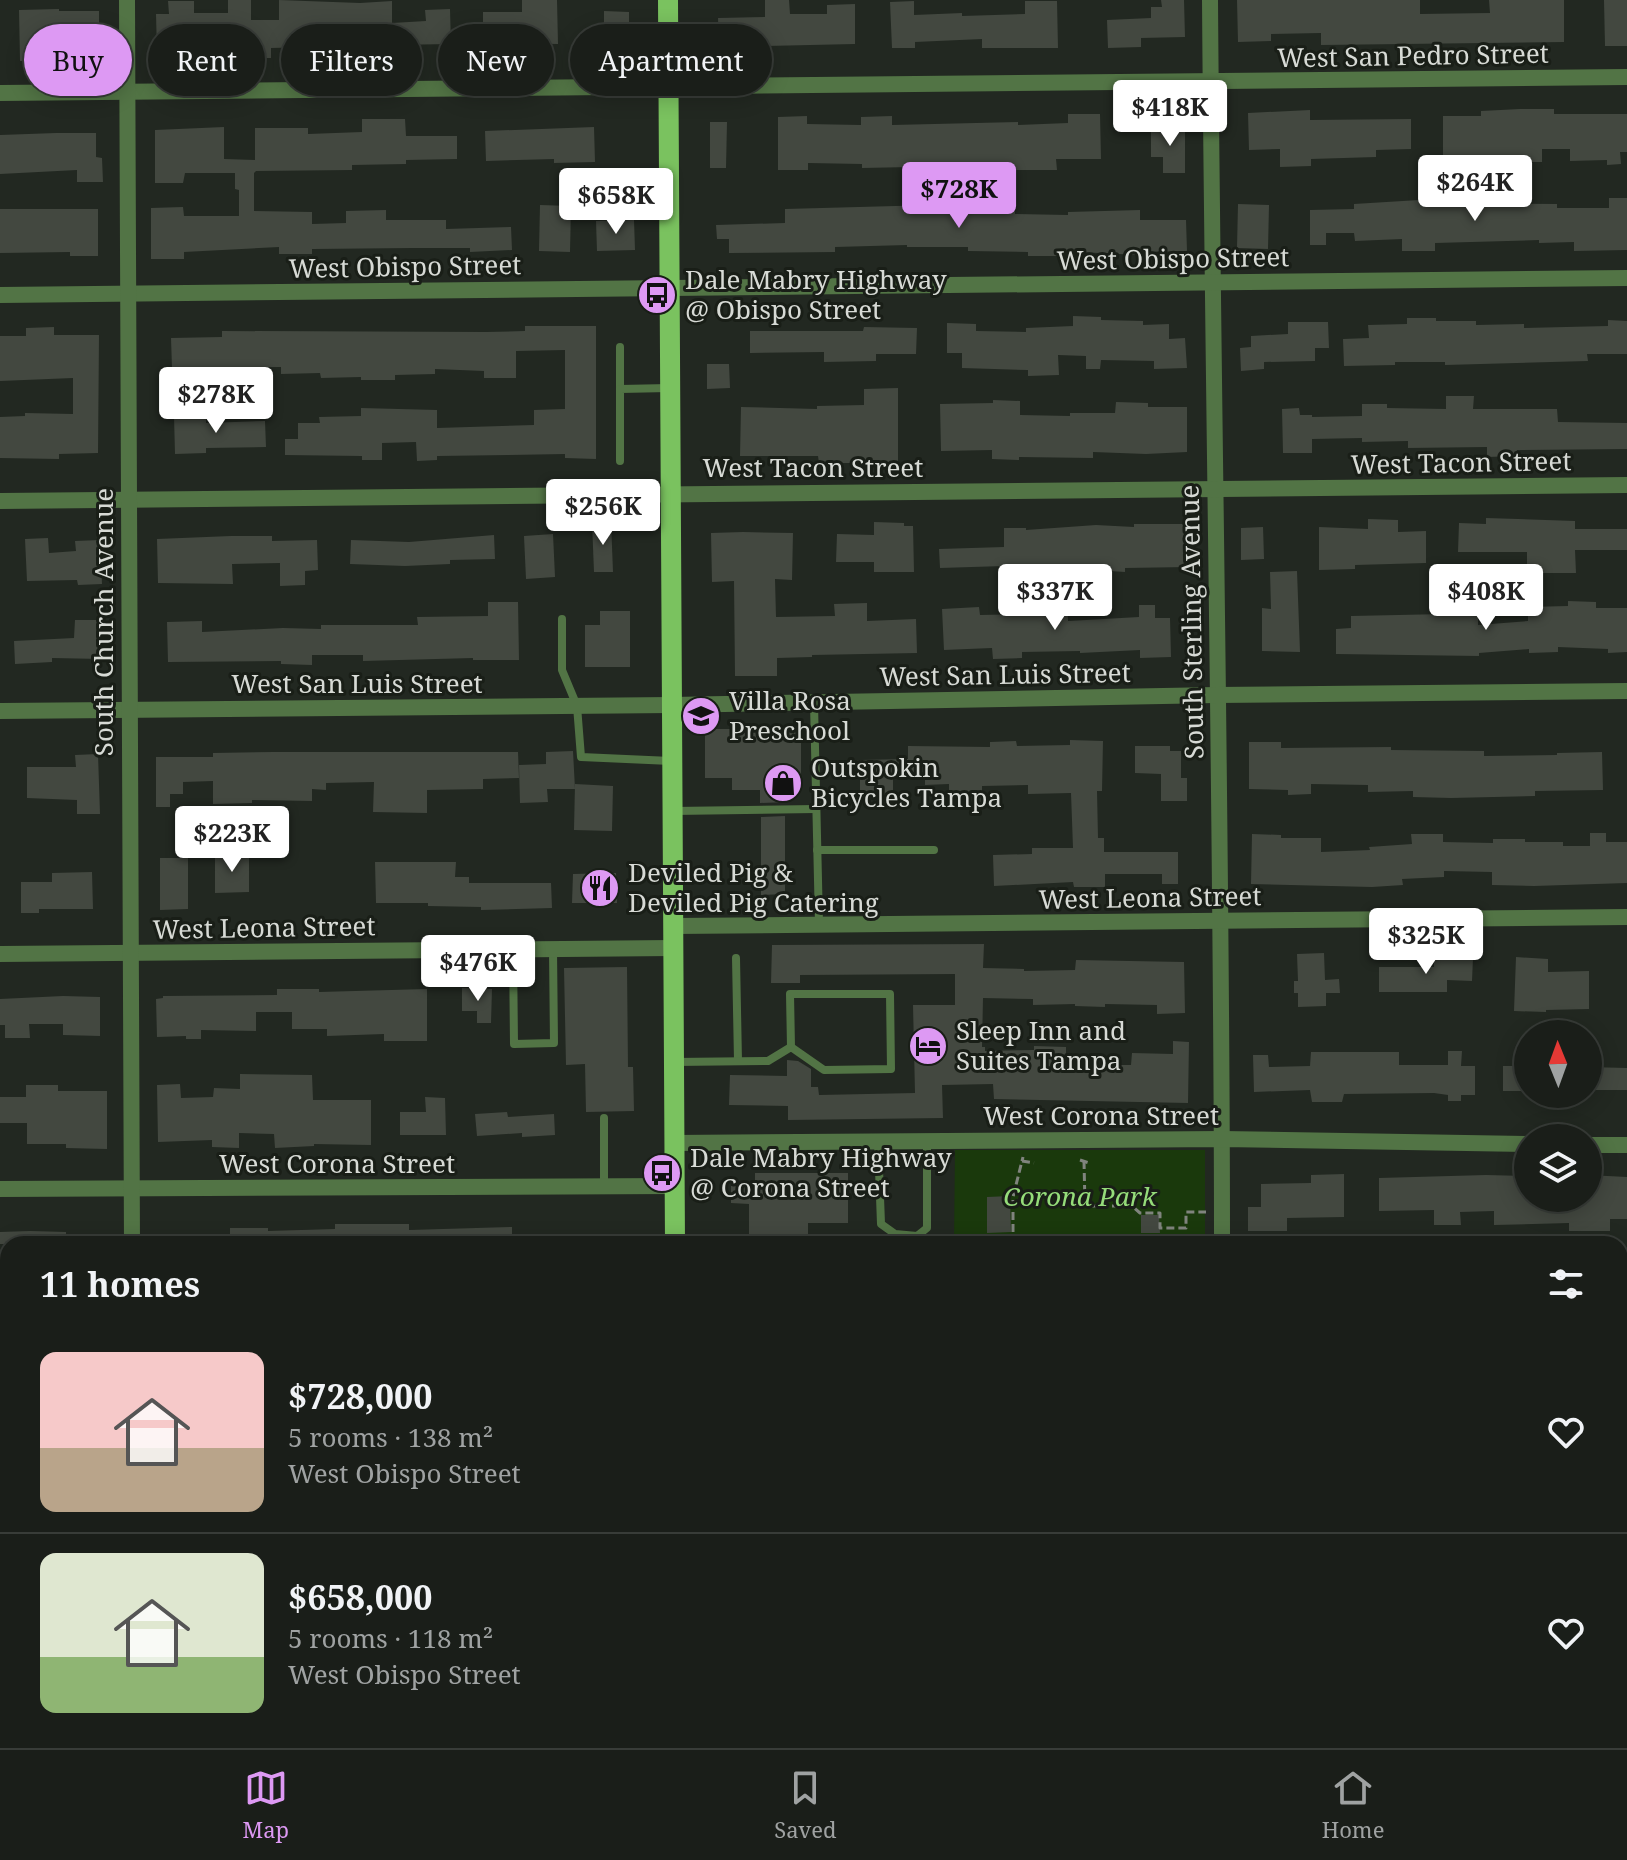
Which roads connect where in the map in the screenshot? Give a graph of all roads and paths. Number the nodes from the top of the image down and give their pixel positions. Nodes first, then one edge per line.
1 (127, 0) edge
2 (668, 0) edge
3 (1210, 0) edge
4 (127, 24) edge
5 (668, 24) edge
6 (1627, 77) edge
7 (1211, 83) junction
8 (772, 87) edge
9 (570, 89) edge
10 (132, 92) edge
11 (0, 93) edge
12 (24, 93) edge
13 (127, 96) edge
14 (669, 96) edge
15 (1627, 278) edge
16 (1213, 282) junction
17 (669, 288) junction
18 (127, 293) junction
19 (0, 295) edge
20 (620, 347) dead end
21 (670, 388) junction
22 (620, 389) junction
23 (620, 461) dead end
24 (1627, 485) edge
25 (1214, 490) junction
26 (670, 493) junction
27 (127, 500) junction
28 (0, 501) edge
29 (562, 619) dead end
30 (1627, 691) edge
31 (1216, 695) junction
32 (814, 703) junction
33 (672, 705) junction
34 (577, 706) junction
35 (128, 709) junction
36 (0, 711) edge
37 (672, 761) junction
38 (816, 809) junction
39 (672, 811) junction
40 (817, 850) junction
41 (934, 850) dead end
42 (1627, 917) edge
43 (1221, 921) junction
44 (819, 925) junction
45 (673, 926) junction
46 (673, 948) junction
47 (513, 950) junction
48 (553, 950) junction
49 (131, 953) junction
50 (0, 954) edge
51 (736, 958) dead end
52 (791, 1047) junction
53 (738, 1061) junction
54 (673, 1062) junction
55 (604, 1118) dead end
56 (1222, 1139) junction
57 (878, 1141) junction
58 (927, 1141) junction
59 (674, 1143) junction
60 (1514, 1144) edge
61 (1602, 1145) edge
62 (1627, 1145) edge
63 (1025, 1148) dead end
64 (1022, 1161) junction
65 (1084, 1161) dead end
66 (1034, 1163) dead end
67 (674, 1186) junction
68 (604, 1187) junction
69 (132, 1188) junction
70 (0, 1189) edge
71 (1206, 1212) dead end
72 (1163, 1228) junction
73 (1013, 1232) dead end
74 (1163, 1235) dead end
75 (132, 1236) edge
76 (675, 1236) edge
77 (1222, 1236) edge

1 - 4 street, South Church Avenue
2 - 5 main road
3 - 7 street, South Sterling Avenue
6 - 7 street, West San Pedro Street
7 - 8 street, West San Pedro Street
7 - 16 street, South Sterling Avenue
9 - 10 street, West San Pedro Street
11 - 12 street, West San Pedro Street
13 - 18 street, South Church Avenue
14 - 17 main road
15 - 16 street, West Obispo Street
16 - 17 street, West Obispo Street
16 - 25 street, South Sterling Avenue
17 - 18 street, West Obispo Street
17 - 21 main road
18 - 19 street, West Obispo Street
18 - 27 street, South Church Avenue
20 - 22 lane
21 - 22 lane
21 - 26 main road
22 - 23 lane
24 - 25 street, West Tacon Street
25 - 26 street, West Tacon Street
25 - 31 street, South Sterling Avenue
26 - 27 street, West Tacon Street
26 - 33 main road
27 - 28 street, West Tacon Street
27 - 35 street, South Church Avenue
29 - 34 lane
30 - 31 street, West San Luis Street
31 - 32 street, West San Luis Street
31 - 43 street, South Sterling Avenue
32 - 33 street, West San Luis Street
32 - 38 lane
33 - 34 street, West San Luis Street
33 - 37 main road
34 - 35 street, West San Luis Street
34 - 37 lane
35 - 36 street, West San Luis Street
35 - 49 street, South Church Avenue
37 - 39 main road
38 - 39 lane
38 - 40 lane
39 - 45 main road
40 - 41 lane
40 - 44 lane
42 - 43 street, West Leona Street
43 - 44 street, West Leona Street
43 - 56 street, South Sterling Avenue
44 - 45 street, West Leona Street
45 - 46 main road
46 - 48 street, West Leona Street
46 - 54 main road
47 - 48 street, West Leona Street
47 - 48 lane
47 - 49 street, West Leona Street
49 - 50 street, West Leona Street
49 - 69 street, South Church Avenue
51 - 53 lane
52 - 52 lane
52 - 53 lane
53 - 54 lane
54 - 59 main road
55 - 68 lane
56 - 58 street, West Corona Street
56 - 60 street, West Corona Street
56 - 77 street, South Sterling Avenue
57 - 58 street, West Corona Street
57 - 58 lane
57 - 59 street, West Corona Street
59 - 67 main road
61 - 62 street
63 - 64 path
64 - 66 path
64 - 73 path
65 - 72 path
67 - 68 street, West Corona Street
67 - 76 main road
68 - 69 street, West Corona Street
69 - 70 street, West Corona Street
69 - 75 street, South Church Avenue
71 - 72 path
72 - 74 path

